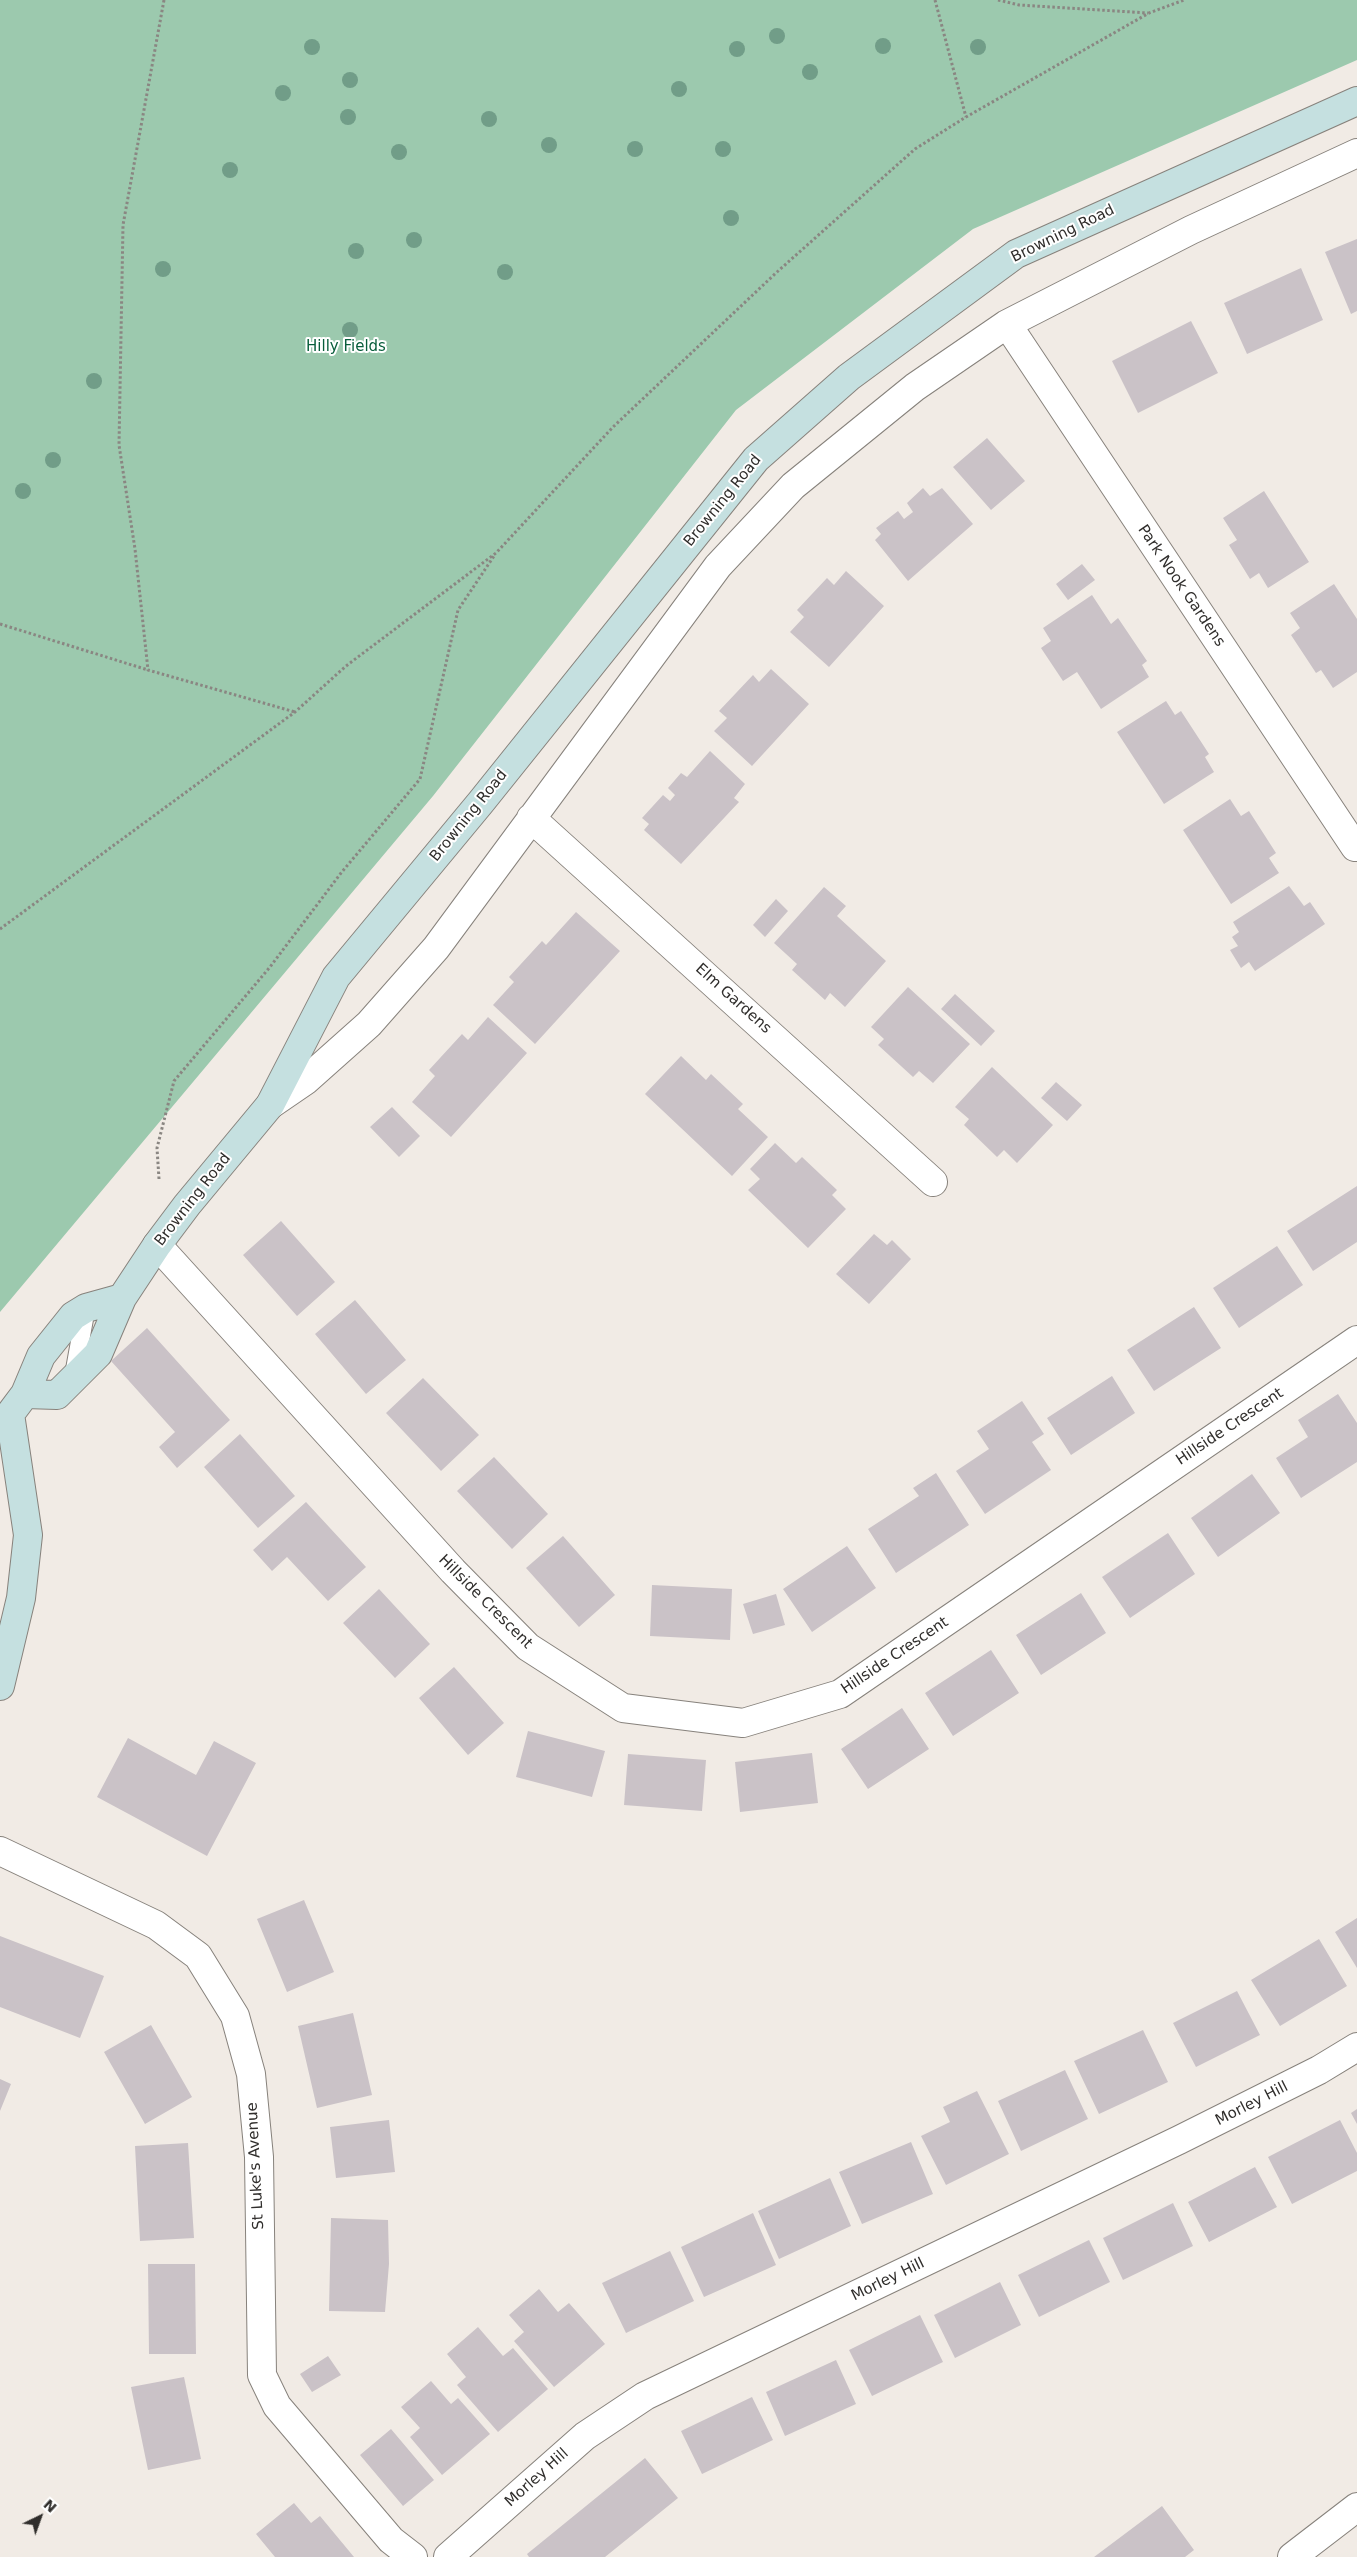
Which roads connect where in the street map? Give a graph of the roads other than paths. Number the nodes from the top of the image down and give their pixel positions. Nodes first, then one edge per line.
1 (1357, 101) edge
2 (1357, 153) edge
3 (1007, 324) junction
4 (531, 818) junction
5 (1355, 846) dead end
6 (270, 1105) junction
7 (934, 1182) dead end
8 (157, 1246) junction
9 (122, 1298) junction
10 (86, 1308) junction
11 (1357, 1340) edge
12 (74, 1378) junction
13 (12, 1405) edge
14 (0, 1686) edge
15 (0, 1851) edge
16 (1357, 2047) edge
17 (1357, 2507) edge
18 (1323, 2548) edge
19 (458, 2554) edge
20 (413, 2557) edge
21 (1292, 2557) edge

1 - 6 street, Browning Road
2 - 3 street, Browning Road
3 - 4 street, Browning Road
3 - 5 street, Park Nook Gardens
4 - 6 street, Browning Road
4 - 7 street, Elm Gardens
6 - 8 street, Browning Road
8 - 9 street, Browning Road
8 - 11 street, Hillside Crescent
9 - 10 street
9 - 12 street, Browning Road
10 - 12 lane
10 - 13 street
12 - 13 street, Browning Road
13 - 14 street
15 - 20 street, St Luke's Avenue
16 - 19 street, Morley Hill
17 - 18 street
18 - 21 street

